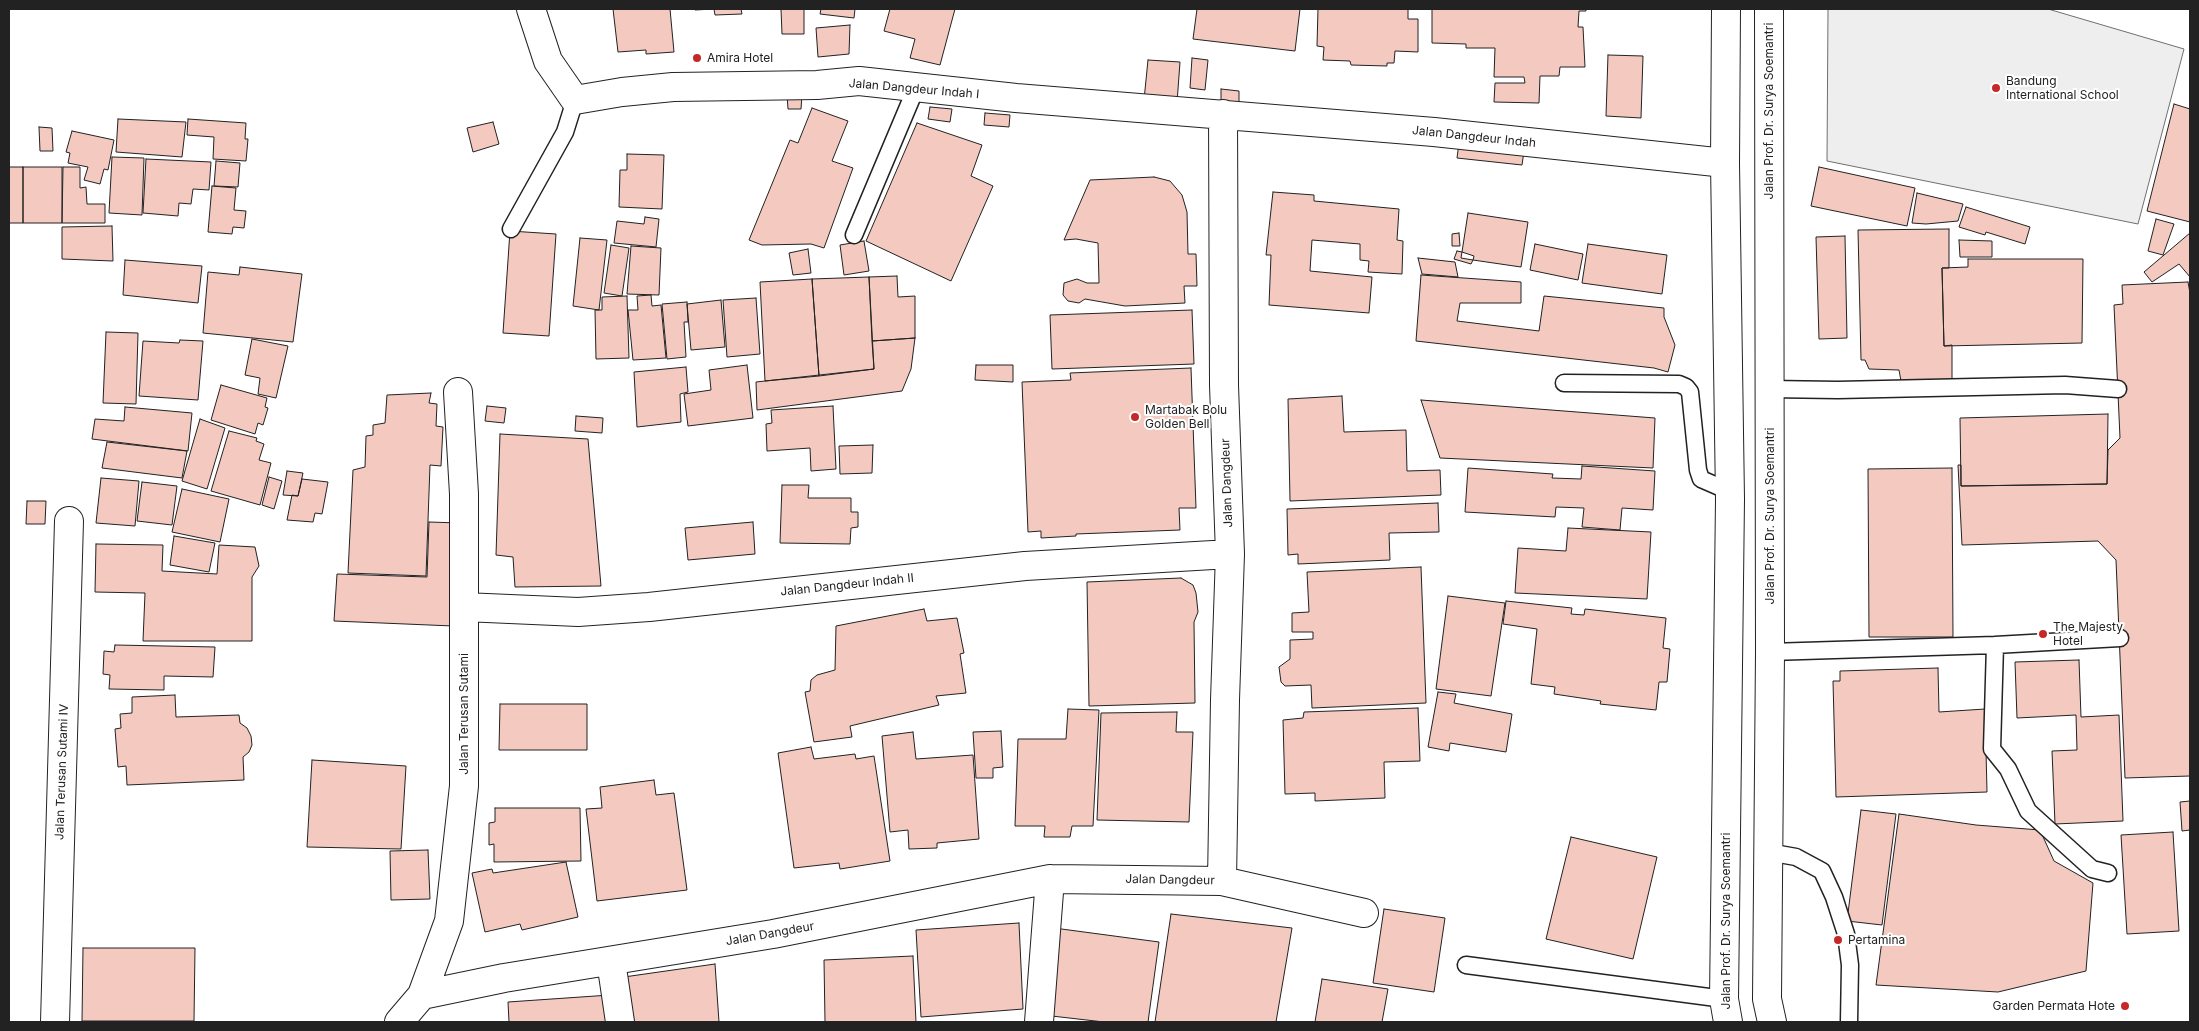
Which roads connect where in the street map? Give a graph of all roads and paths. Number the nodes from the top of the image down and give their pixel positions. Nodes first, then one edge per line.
1 (531, 9) edge
2 (1726, 9) edge
3 (1769, 9) edge
4 (916, 88) junction
5 (575, 100) junction
6 (1223, 114) junction
7 (1725, 163) junction
8 (511, 229) dead end
9 (854, 235) dead end
10 (1564, 383) dead end
11 (1769, 388) junction
12 (2118, 389) dead end
13 (458, 392) dead end
14 (1730, 499) junction
15 (69, 521) dead end
16 (1230, 554) junction
17 (464, 607) junction
18 (2120, 638) dead end
19 (1995, 645) junction
20 (1770, 652) junction
21 (1768, 852) junction
22 (2108, 873) dead end
23 (1050, 878) junction
24 (1222, 880) junction
25 (1364, 913) dead end
26 (611, 961) junction
27 (1466, 965) dead end
28 (422, 995) junction
29 (1726, 1011) edge
30 (55, 1022) edge
31 (399, 1022) edge
32 (620, 1022) edge
33 (1039, 1022) edge
34 (1772, 1022) edge
35 (1849, 1022) edge

1 - 5 street
2 - 7 street, Jalan Prof. Dr. Surya Soemantri
3 - 11 street, Jalan Prof. Dr. Surya Soemantri
4 - 5 street, Jalan Dangdeur Indah I
4 - 6 street, Jalan Dangdeur Indah I
4 - 9 lane
5 - 8 lane
6 - 7 street, Jalan Dangdeur Indah
6 - 16 street, Jalan Dangdeur
7 - 14 street, Jalan Prof. Dr. Surya Soemantri
10 - 14 lane
11 - 12 lane
11 - 20 street, Jalan Prof. Dr. Surya Soemantri
13 - 17 street, Jalan Terusan Sutami
14 - 29 street, Jalan Prof. Dr. Surya Soemantri
15 - 30 street, Jalan Terusan Sutami IV
16 - 17 street, Jalan Dangdeur Indah II
16 - 24 street, Jalan Dangdeur
17 - 28 street, Jalan Terusan Sutami
18 - 19 lane
19 - 20 lane
19 - 22 lane
20 - 21 street, Jalan Prof. Dr. Surya Soemantri
21 - 34 street, Jalan Prof. Dr. Surya Soemantri
21 - 35 lane
23 - 24 street, Jalan Dangdeur
23 - 26 street, Jalan Dangdeur
23 - 33 street
24 - 25 street
26 - 28 street, Jalan Dangdeur
26 - 32 street
27 - 29 lane
28 - 31 street, Jalan Terusan Sutami

